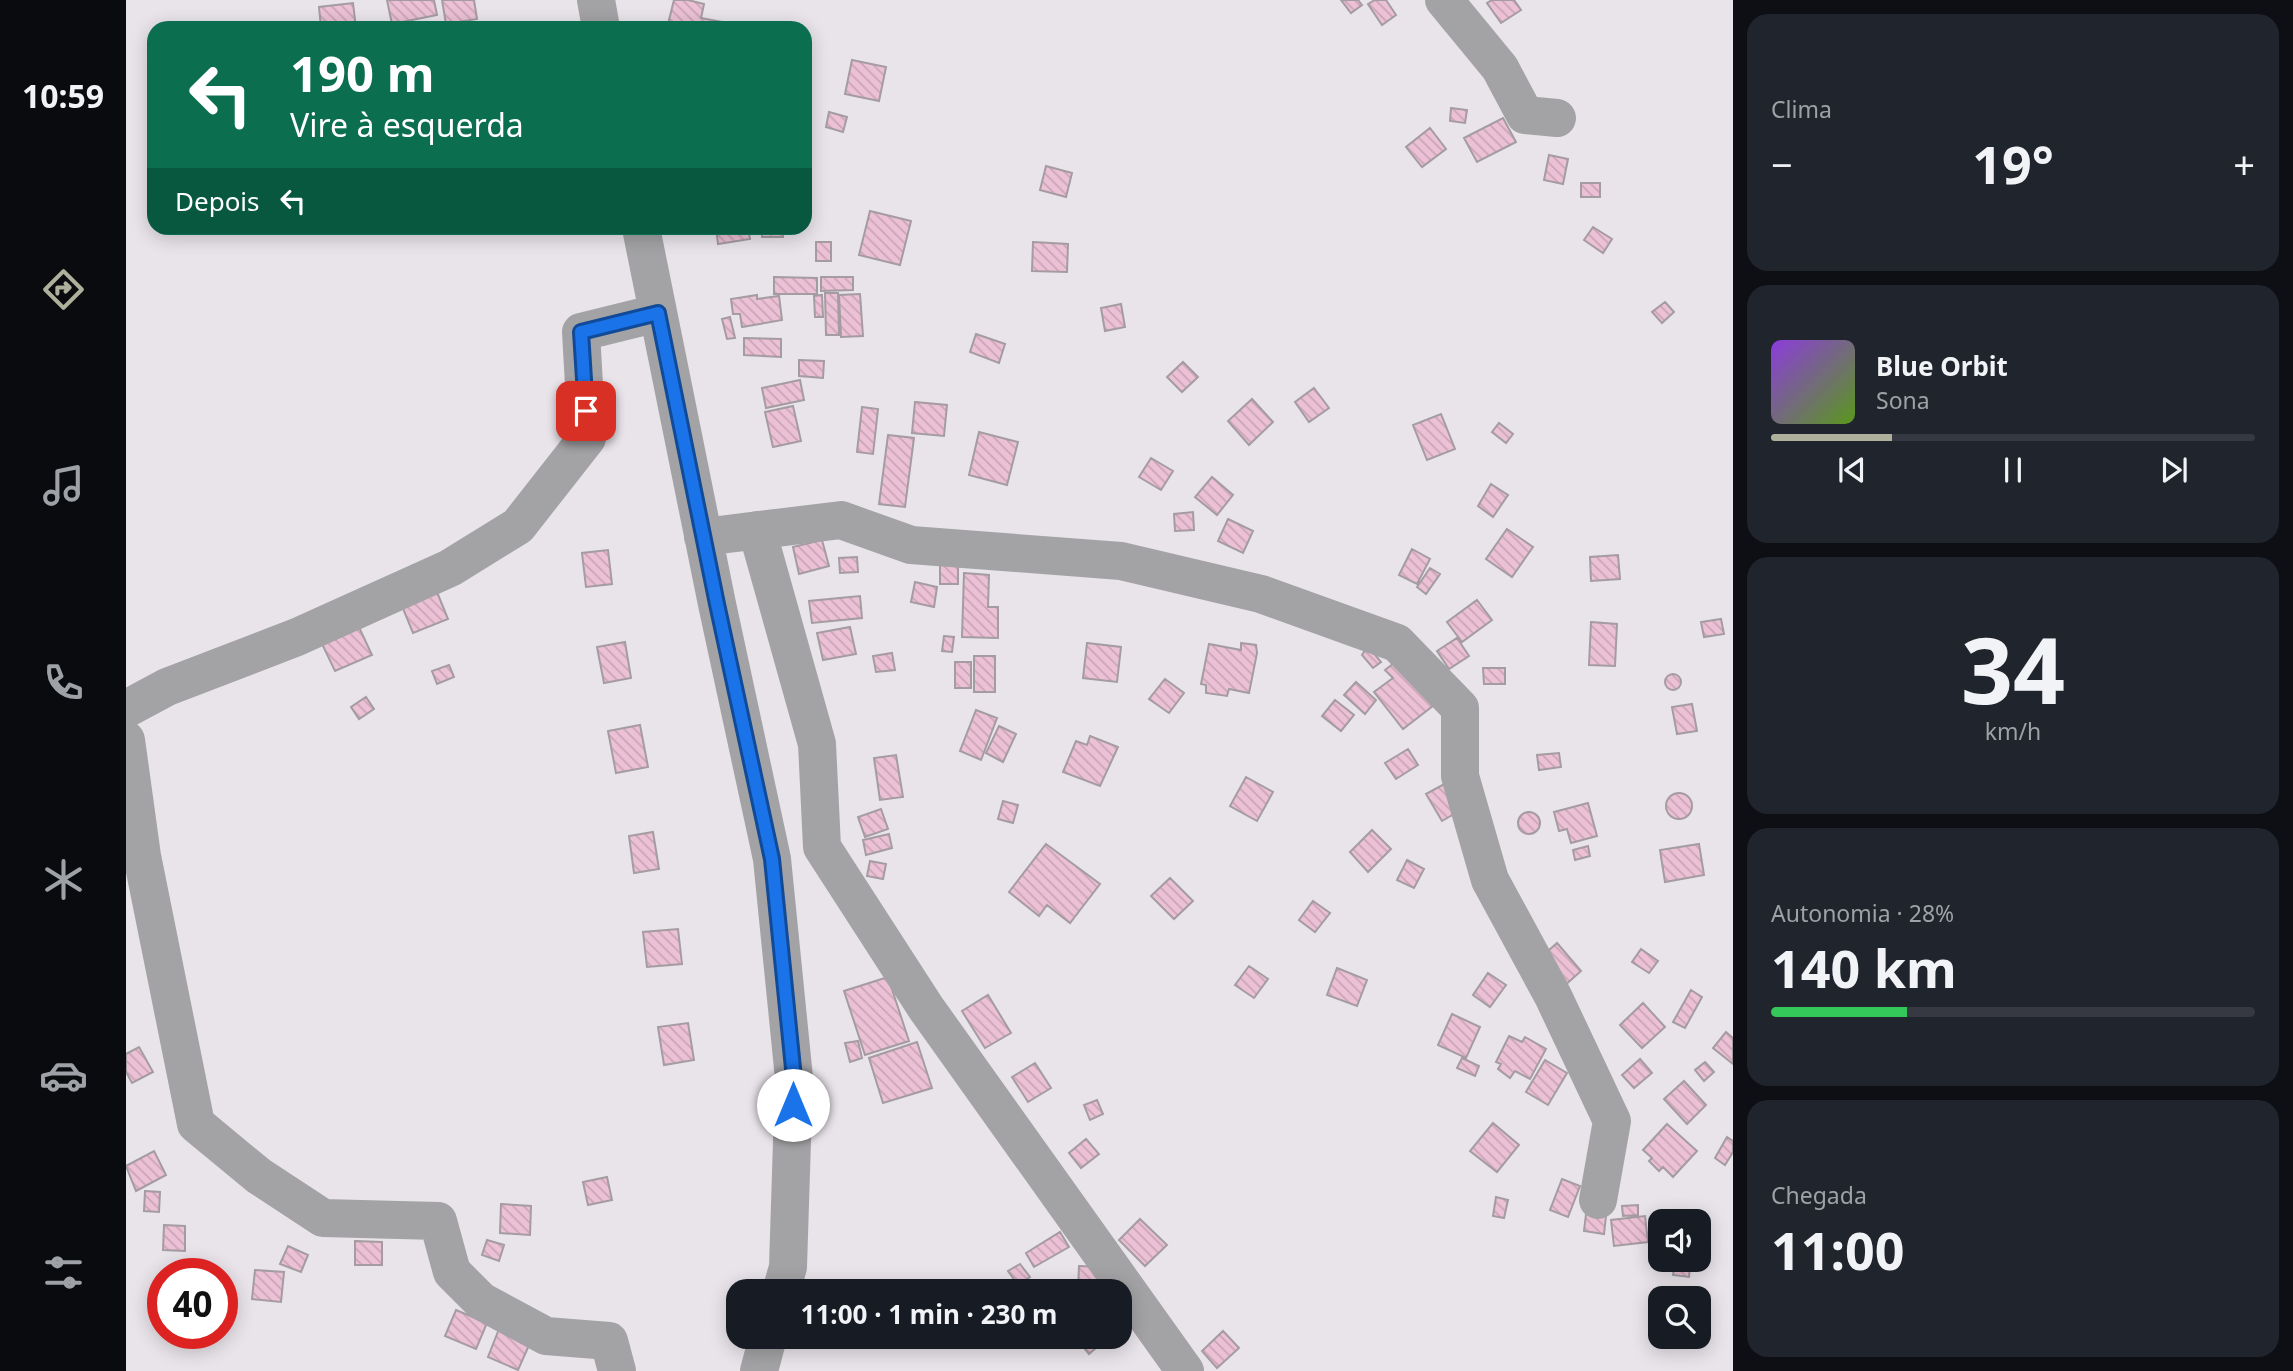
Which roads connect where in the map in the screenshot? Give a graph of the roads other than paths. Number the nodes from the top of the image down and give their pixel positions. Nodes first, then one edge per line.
1 (596, 0) edge
2 (1444, 0) edge
3 (600, 21) edge
4 (1557, 118) dead end
5 (642, 235) edge
6 (658, 313) junction
7 (757, 530) junction
8 (703, 537) junction
9 (126, 709) edge
10 (126, 740) edge
11 (1598, 1200) dead end
12 (785, 1279) edge
13 (765, 1349) edge
14 (617, 1371) edge
15 (759, 1371) edge
16 (1185, 1371) edge

1 - 3 street
2 - 4 street
5 - 6 street
6 - 8 street
6 - 9 street
7 - 8 street
7 - 11 street
7 - 16 street
8 - 12 street
10 - 14 street
13 - 15 street

